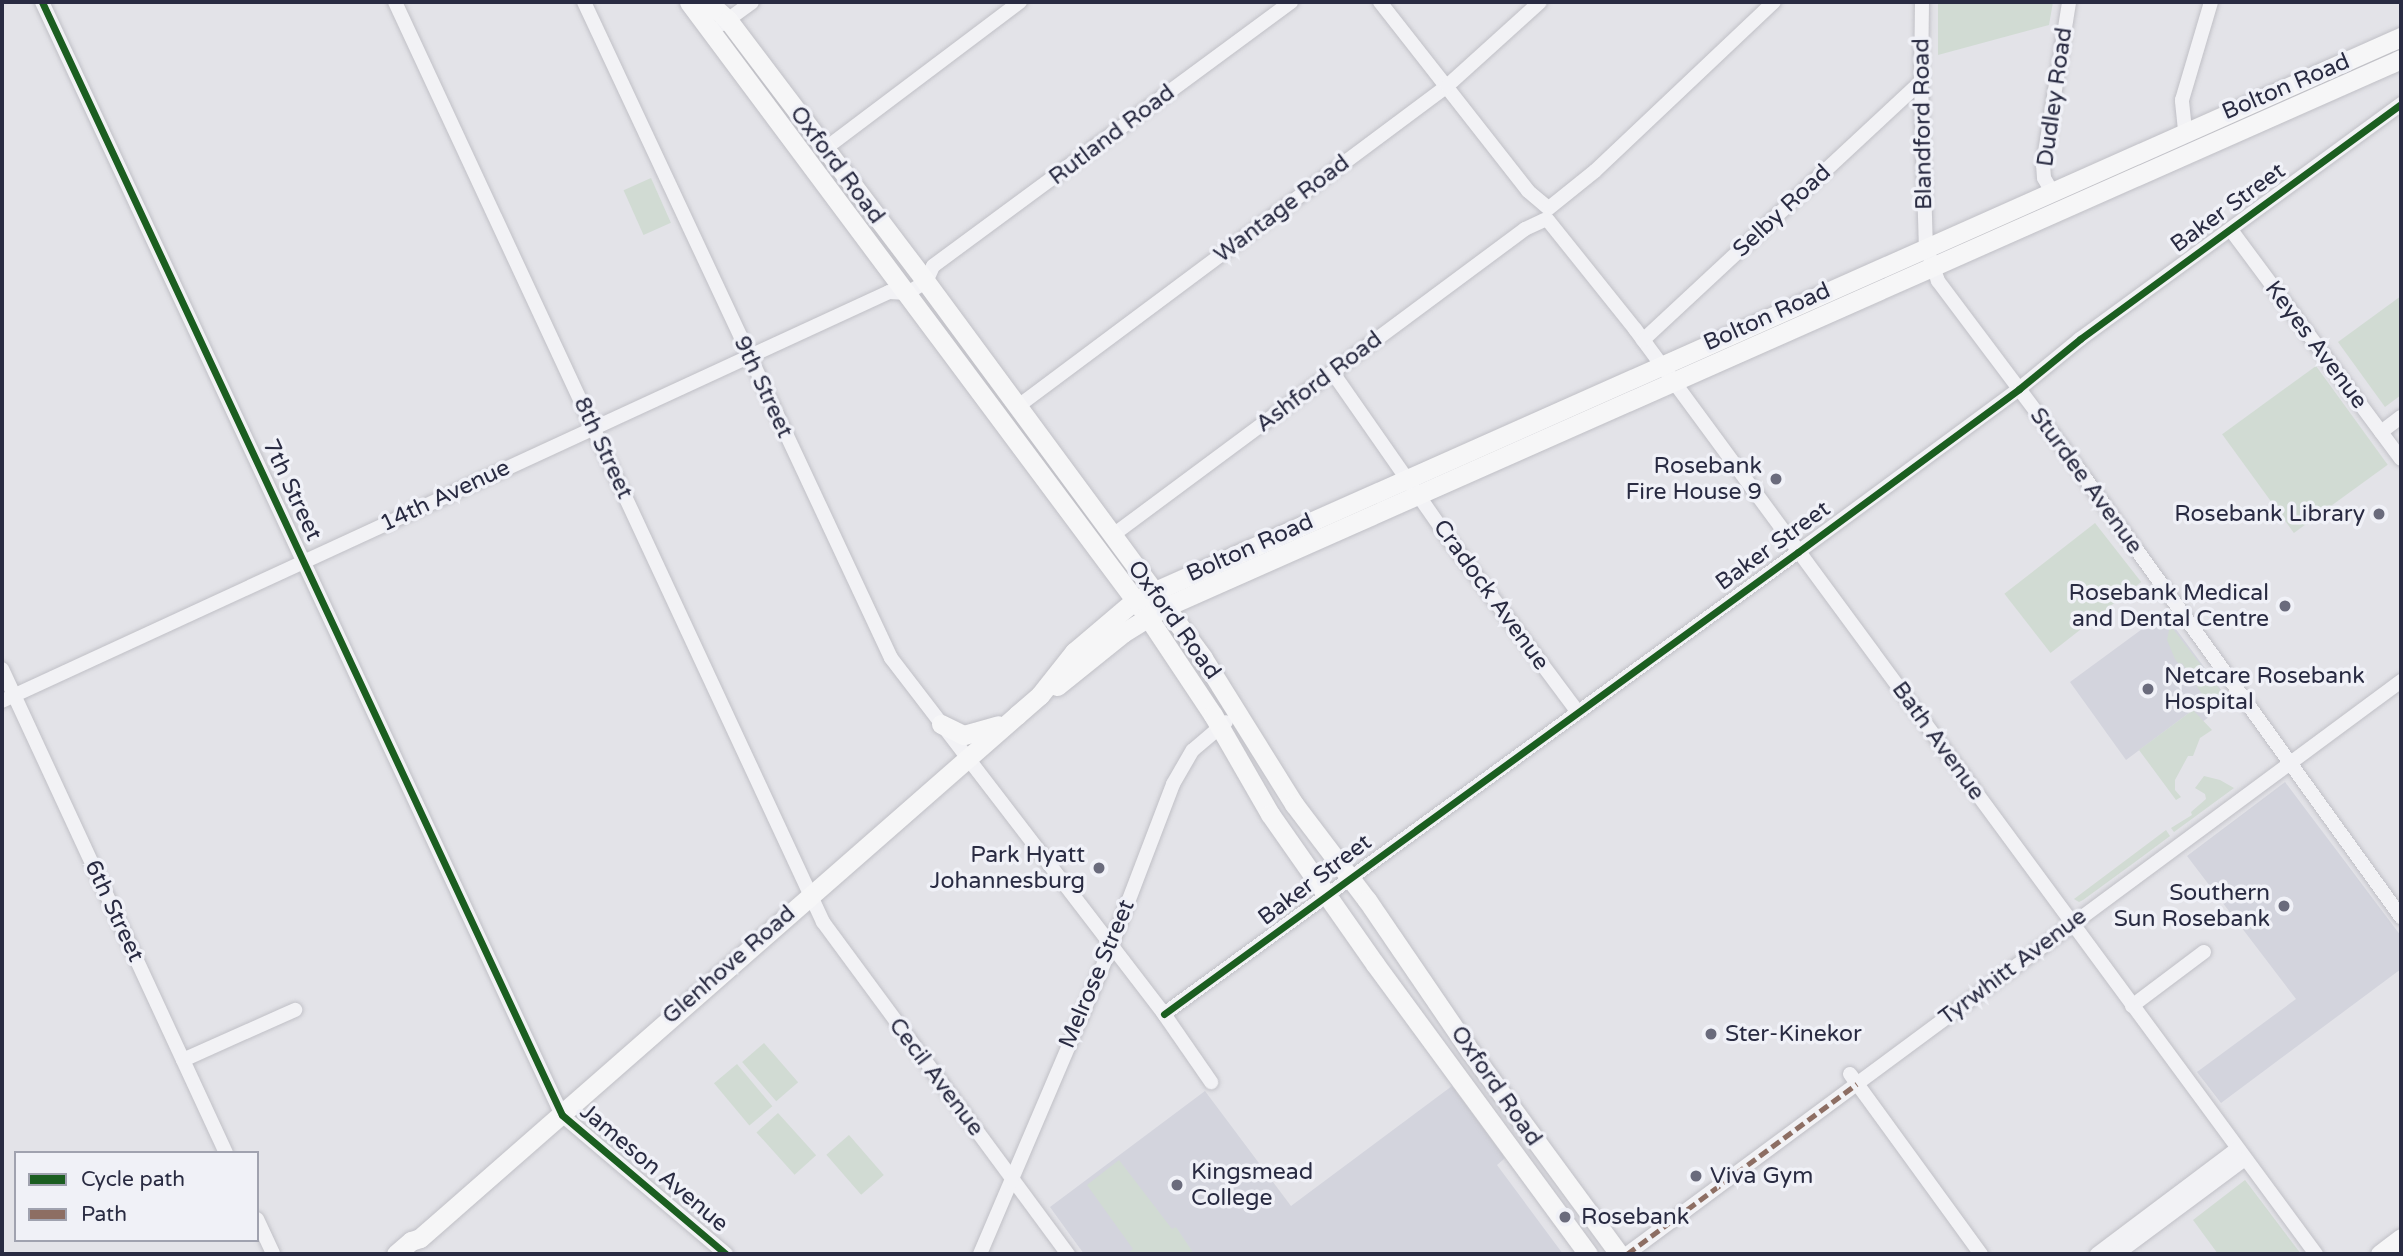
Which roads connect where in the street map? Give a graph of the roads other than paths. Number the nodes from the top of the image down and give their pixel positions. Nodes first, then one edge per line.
1 (42, 2) edge
2 (395, 2) edge
3 (584, 2) edge
4 (689, 2) edge
5 (708, 2) edge
6 (752, 2) edge
7 (1020, 2) edge
8 (1291, 2) edge
9 (1380, 2) edge
10 (1540, 2) edge
11 (1774, 2) edge
12 (1922, 2) edge
13 (2069, 2) edge
14 (2211, 2) edge
15 (720, 26) junction
16 (2401, 37) edge
17 (2401, 59) edge
18 (1921, 82) junction
19 (1447, 86) junction
20 (2401, 104) edge
21 (2185, 130) junction
22 (820, 152) junction
23 (2051, 190) junction
24 (1547, 215) junction
25 (2231, 230) junction
26 (1926, 246) junction
27 (1931, 267) junction
28 (924, 271) junction
29 (897, 288) junction
30 (1643, 340) junction
31 (749, 355) junction
32 (1660, 365) junction
33 (1333, 373) junction
34 (1672, 382) junction
35 (2019, 389) junction
36 (1017, 407) junction
37 (2401, 417) edge
38 (593, 428) junction
39 (2381, 432) junction
40 (2401, 459) edge
41 (1412, 485) junction
42 (1113, 535) junction
43 (1798, 552) junction
44 (303, 562) junction
45 (1143, 595) junction
46 (1165, 607) junction
47 (1147, 616) junction
48 (1097, 652) junction
49 (2, 669) edge
50 (1185, 673) junction
51 (2401, 681) edge
52 (1040, 695) junction
53 (8, 699) edge
54 (1577, 711) junction
55 (1239, 713) junction
56 (1017, 715) junction
57 (941, 724) junction
58 (1220, 726) junction
59 (967, 757) junction
60 (2288, 763) junction
61 (1350, 878) junction
62 (810, 895) junction
63 (1329, 896) junction
64 (2401, 917) edge
65 (2072, 923) junction
66 (1111, 944) junction
67 (2204, 952) dead end
68 (506, 995) joint
69 (2132, 1006) junction
70 (295, 1010) dead end
71 (1164, 1014) junction
72 (183, 1060) junction
73 (1854, 1079) junction
74 (1211, 1082) dead end
75 (562, 1115) junction
76 (225, 1151) edge
77 (2241, 1154) junction
78 (1011, 1179) junction
79 (259, 1223) edge
80 (420, 1238) junction
81 (2401, 1238) edge
82 (2126, 1240) junction
83 (1617, 1252) edge
84 (273, 1254) edge
85 (396, 1254) edge
86 (408, 1254) edge
87 (726, 1254) edge
88 (980, 1254) edge
89 (1068, 1254) edge
90 (1588, 1254) edge
91 (1981, 1254) edge
92 (2097, 1254) edge
93 (2117, 1254) edge
94 (2316, 1254) edge
95 (2380, 1254) edge

1 - 44 street, 7th Street
2 - 38 street, 8th Street
3 - 31 street, 9th Street
4 - 15 main road, Oxford Road
5 - 15 main road, Oxford Road
6 - 15 street
7 - 22 street
8 - 28 street, Rutland Road
9 - 19 street, Bath Avenue
10 - 19 street, Wantage Road
11 - 24 street, Ashford Road
12 - 18 street, Blandford Road
13 - 23 street, Dudley Road
14 - 21 street
15 - 22 main road, Oxford Road
16 - 21 main road, Bolton Road
17 - 27 main road, Bolton Road
18 - 26 street, Blandford Road
18 - 30 street, Selby Road
19 - 24 street, Bath Avenue
19 - 36 street, Wantage Road
20 - 25 street, Baker Street
21 - 23 main road, Bolton Road
22 - 28 main road, Oxford Road
22 - 29 main road, Oxford Road
23 - 26 main road, Bolton Road
24 - 30 street, Bath Avenue
24 - 33 street, Ashford Road
25 - 35 street, Baker Street
25 - 39 street, Keyes Avenue
26 - 27 street, Sturdee Avenue
26 - 32 main road, Bolton Road
27 - 34 main road, Bolton Road
27 - 35 street, Sturdee Avenue
28 - 29 street, Rutland Road
28 - 36 main road, Oxford Road
29 - 31 street, 14th Avenue
29 - 45 main road, Oxford Road
30 - 32 street, Bath Avenue
31 - 38 street, 14th Avenue
31 - 57 street, 9th Street
32 - 34 street, Bath Avenue
32 - 41 main road, Bolton Road
33 - 41 street, Cradock Avenue
33 - 42 street, Ashford Road
34 - 41 main road, Bolton Road
34 - 43 street, Bath Avenue
35 - 43 street, Baker Street
35 - 60 street, Sturdee Avenue
36 - 42 main road, Oxford Road
37 - 39 street
38 - 44 street, 14th Avenue
38 - 62 street, 8th Street
39 - 40 street, Keyes Avenue
41 - 45 main road, Bolton Road
41 - 46 main road, Bolton Road
41 - 54 street, Cradock Avenue
42 - 45 main road, Oxford Road
43 - 54 street, Baker Street
43 - 65 street, Bath Avenue
44 - 53 street, 14th Avenue
44 - 68 street, 7th Street
45 - 46 main road, Oxford Road
45 - 47 main road, Oxford Road
45 - 52 main road, Glenhove Road
46 - 47 main road, Bolton Road
46 - 55 main road, Oxford Road
47 - 48 main road, Glenhove Road
47 - 50 main road, Oxford Road
48 - 50 main road
48 - 52 main road, Glenhove Road
49 - 53 street, 6th Street
50 - 58 main road, Oxford Road
51 - 60 street, Tyrwhitt Avenue
52 - 56 main road, Glenhove Road
53 - 72 street, 6th Street
54 - 61 street, Baker Street
55 - 58 street, Melrose Street
55 - 61 main road, Oxford Road
56 - 57 main road
56 - 59 main road, Glenhove Road
57 - 59 street, 9th Street
58 - 63 main road, Oxford Road
58 - 66 street, Melrose Street
59 - 62 main road, Glenhove Road
59 - 66 street, 9th Street
60 - 64 street, Sturdee Avenue
60 - 65 street, Tyrwhitt Avenue
61 - 63 street, Baker Street
61 - 83 main road, Oxford Road
62 - 75 main road, Glenhove Road
62 - 78 street, Cecil Avenue
63 - 71 street, Baker Street
63 - 90 main road, Oxford Road
65 - 69 street, Bath Avenue
65 - 73 street, Tyrwhitt Avenue
66 - 71 street, 9th Street
66 - 78 street, Melrose Street
67 - 69 street
68 - 75 street, Jameson Avenue
69 - 77 street, Bath Avenue
70 - 72 street
71 - 74 street, 9th Street
72 - 76 street, 6th Street
73 - 83 street, Tyrwhitt Avenue
73 - 91 street
75 - 80 main road, Glenhove Road
75 - 87 street, Jameson Avenue
77 - 82 street
77 - 94 street, Bath Avenue
78 - 88 street, Melrose Street
78 - 89 street, Cecil Avenue
79 - 84 street
80 - 85 main road, Glenhove Road
80 - 86 main road, Glenhove Road
81 - 95 main road
82 - 92 street
82 - 93 street

